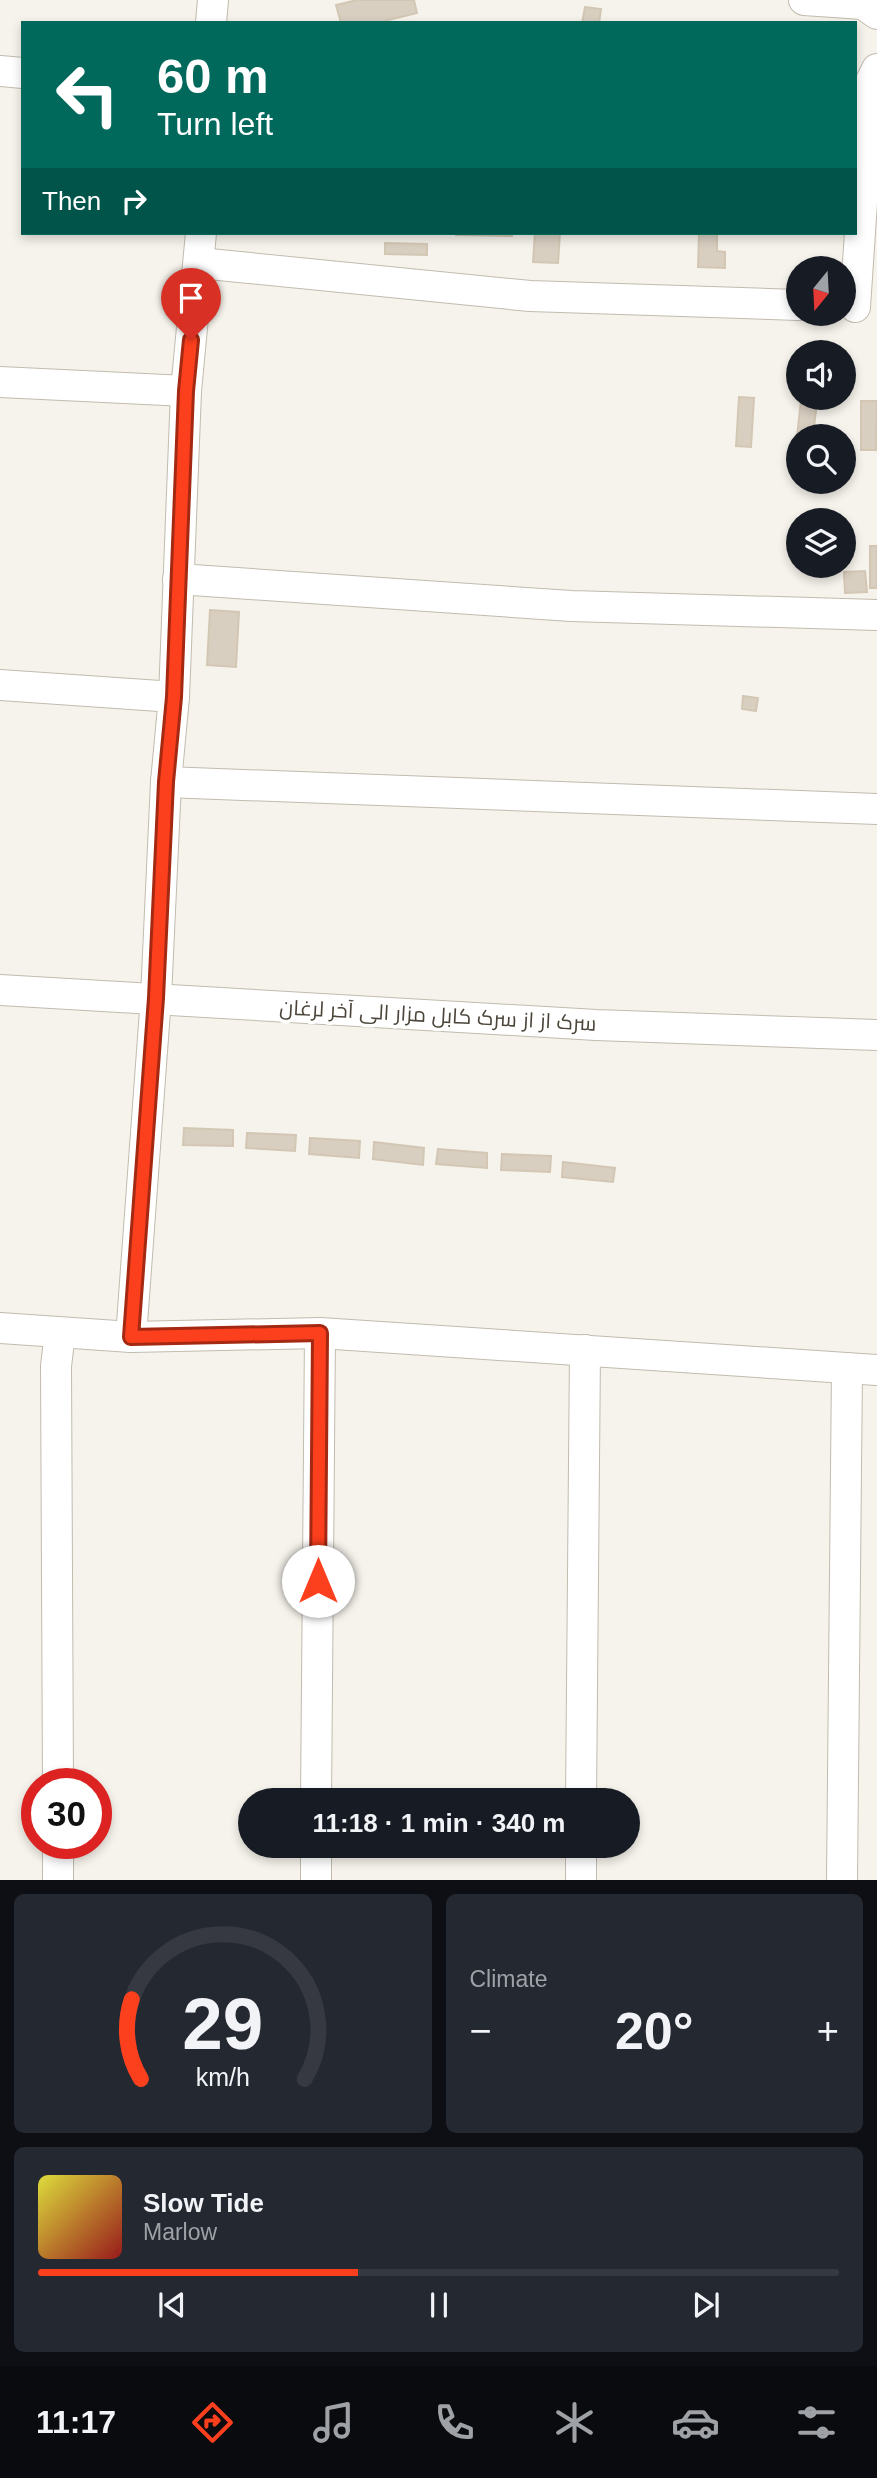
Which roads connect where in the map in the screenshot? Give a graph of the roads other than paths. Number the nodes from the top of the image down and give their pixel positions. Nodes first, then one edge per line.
1 (213, 0) edge
2 (804, 0) edge
3 (877, 14) edge
4 (211, 21) edge
5 (877, 69) edge
6 (0, 71) edge
7 (21, 73) edge
8 (201, 235) edge
9 (200, 263) junction
10 (786, 305) edge
11 (858, 307) edge
12 (0, 382) edge
13 (186, 391) junction
14 (178, 579) junction
15 (877, 615) edge
16 (0, 685) edge
17 (174, 697) junction
18 (166, 782) junction
19 (877, 809) edge
20 (0, 990) edge
21 (156, 998) junction
22 (877, 1035) edge
23 (0, 1328) edge
24 (320, 1333) junction
25 (60, 1334) junction
26 (131, 1337) junction
27 (585, 1350) junction
28 (848, 1368) junction
29 (877, 1370) edge
30 (58, 1768) edge
31 (316, 1788) edge
32 (581, 1788) edge
33 (316, 1858) edge
34 (581, 1858) edge
35 (58, 1859) edge
36 (58, 1880) edge
37 (316, 1880) edge
38 (581, 1880) edge
39 (842, 1880) edge

1 - 4 street
2 - 3 street
5 - 11 street
6 - 7 street
8 - 9 street
9 - 10 street
9 - 13 street
12 - 13 street
13 - 14 street
14 - 15 street
14 - 17 street
16 - 17 street
17 - 18 street
18 - 19 street
18 - 21 street
20 - 21 street, سرک از از سرک کابل مزار الی آخر لرغان
21 - 22 street, سرک از از سرک کابل مزار الی آخر لرغان
21 - 26 street
23 - 25 street
24 - 26 street
24 - 27 street
24 - 31 street
25 - 26 street
25 - 30 street
27 - 28 street
27 - 32 street
28 - 29 street
28 - 39 street
33 - 37 street
34 - 38 street
35 - 36 street

